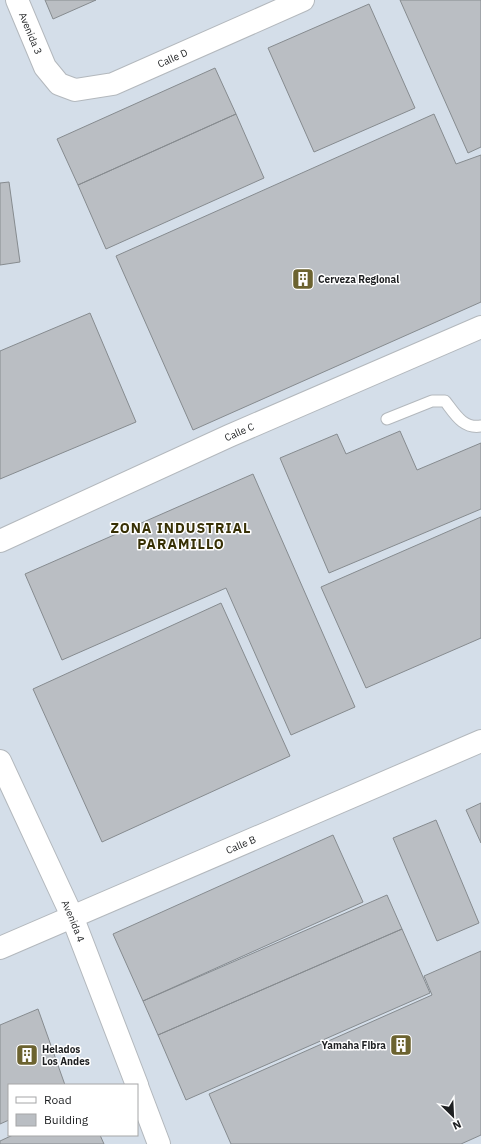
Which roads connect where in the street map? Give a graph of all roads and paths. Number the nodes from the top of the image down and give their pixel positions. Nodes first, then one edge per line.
1 (17, 0) edge
2 (303, 0) edge
3 (45, 67) joint
4 (481, 327) edge
5 (388, 419) dead end
6 (481, 426) edge
7 (0, 541) edge
8 (481, 741) edge
9 (0, 761) edge
10 (72, 916) junction
11 (0, 948) edge
12 (137, 1084) edge
13 (138, 1088) edge
14 (159, 1144) edge

1 - 3 street, Avenida 3
2 - 3 street, Calle D
4 - 7 street, Calle C
5 - 6 lane
8 - 10 street, Calle B
9 - 10 street, Avenida 4
10 - 11 street, Calle B
10 - 12 street, Avenida 4
13 - 14 street, Avenida 4

